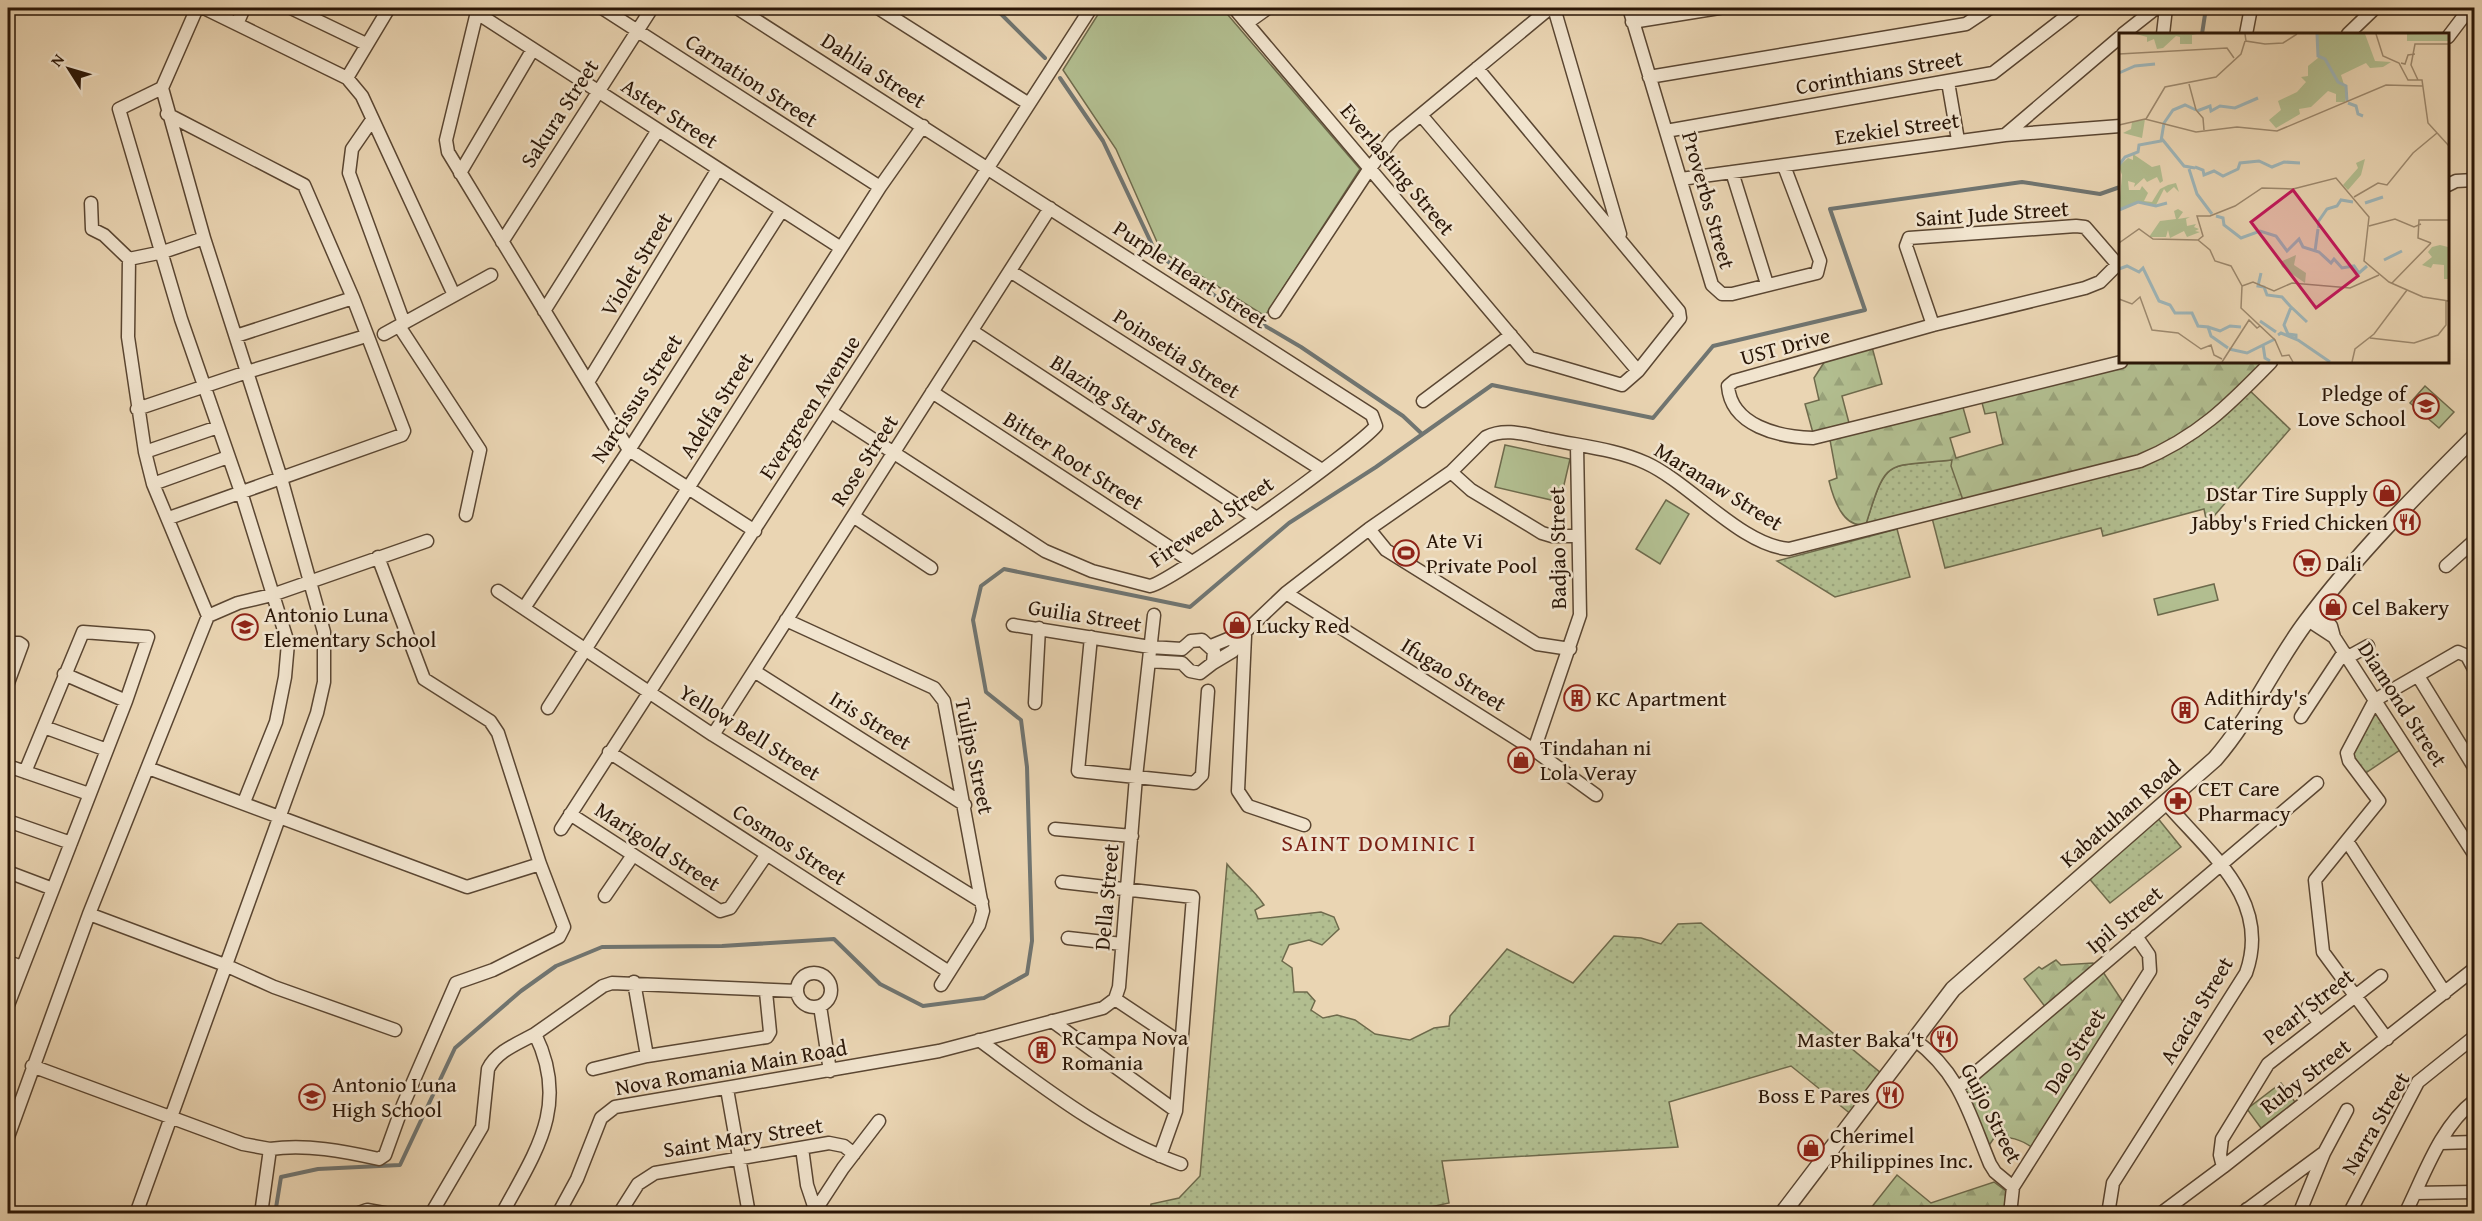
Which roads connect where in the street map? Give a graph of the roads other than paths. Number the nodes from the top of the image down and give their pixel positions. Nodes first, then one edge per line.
1 (197, 8) edge
2 (204, 8) edge
3 (244, 8) edge
4 (291, 8) edge
5 (388, 8) edge
6 (602, 8) edge
7 (652, 8) edge
8 (737, 8) edge
9 (878, 8) edge
10 (1090, 8) edge
11 (1234, 8) edge
12 (1268, 8) edge
13 (1550, 8) edge
14 (1554, 8) edge
15 (1629, 8) edge
16 (1719, 8) edge
17 (1990, 8) edge
18 (2077, 8) edge
19 (2156, 8) edge
20 (2166, 8) edge
21 (2250, 8) edge
22 (2375, 8) edge
23 (2470, 8) edge
24 (477, 10) edge
25 (1632, 21) junction
26 (1247, 23) junction
27 (237, 24) junction
28 (637, 30) junction
29 (2126, 33) edge
30 (2163, 33) edge
31 (2246, 33) edge
32 (2349, 33) edge
33 (2449, 36) edge
34 (2119, 39) edge
35 (366, 44) junction
36 (533, 50) junction
37 (1477, 68) junction
38 (1649, 77) junction
39 (347, 78) junction
40 (1948, 82) junction
41 (162, 88) junction
42 (598, 91) junction
43 (1029, 104) junction
44 (167, 114) junction
45 (1421, 115) junction
46 (372, 120) junction
47 (923, 126) junction
48 (2119, 126) edge
49 (658, 130) junction
50 (1666, 131) junction
51 (2005, 135) junction
52 (1958, 140) junction
53 (1784, 166) junction
54 (988, 168) junction
55 (1370, 168) junction
56 (718, 169) junction
57 (1732, 172) junction
58 (460, 173) junction
59 (1681, 179) junction
60 (2475, 180) edge
61 (2449, 184) edge
62 (880, 187) junction
63 (91, 203) dead end
64 (1050, 208) junction
65 (782, 210) junction
66 (204, 238) junction
67 (1621, 239) junction
68 (502, 242) junction
69 (841, 248) junction
70 (163, 252) junction
71 (129, 259) junction
72 (2119, 263) edge
73 (1010, 271) junction
74 (491, 275) dead end
75 (1767, 284) junction
76 (454, 295) junction
77 (353, 298) junction
78 (544, 311) junction
79 (1275, 312) dead end
80 (402, 324) junction
81 (1933, 325) junction
82 (972, 331) junction
83 (384, 334) dead end
84 (1511, 335) junction
85 (236, 336) junction
86 (366, 336) junction
87 (2119, 362) edge
88 (2270, 363) edge
89 (1638, 371) junction
90 (247, 372) junction
91 (588, 382) junction
92 (205, 386) junction
93 (932, 392) junction
94 (1423, 401) dead end
95 (137, 409) junction
96 (831, 412) junction
97 (1372, 415) joint
98 (218, 427) junction
99 (2475, 437) edge
100 (1577, 446) junction
101 (629, 450) junction
102 (145, 452) junction
103 (893, 453) junction
104 (228, 457) junction
105 (1322, 470) junction
106 (1452, 472) junction
107 (281, 478) junction
108 (153, 484) junction
109 (688, 489) junction
110 (241, 492) junction
111 (466, 515) dead end
112 (853, 516) junction
113 (1255, 517) junction
114 (169, 518) junction
115 (1369, 529) junction
116 (755, 531) junction
117 (1577, 536) junction
118 (427, 542) dead end
119 (2473, 546) edge
120 (378, 557) junction
121 (1192, 562) junction
122 (2446, 566) dead end
123 (931, 568) dead end
124 (310, 581) junction
125 (498, 591) dead end
126 (1286, 593) junction
127 (272, 595) junction
128 (524, 608) junction
129 (208, 615) junction
130 (1154, 615) dead end
131 (2311, 615) junction
132 (786, 620) junction
133 (1013, 625) dead end
134 (1039, 628) junction
135 (1245, 632) junction
136 (1091, 637) junction
137 (13, 643) edge
138 (1150, 646) junction
139 (1211, 646) junction
140 (2368, 646) dead end
141 (586, 649) junction
142 (1570, 649) junction
143 (2346, 654) junction
144 (1149, 662) junction
145 (1213, 663) junction
146 (2475, 669) edge
147 (754, 671) junction
148 (64, 675) junction
149 (2418, 676) junction
150 (8, 683) edge
151 (1208, 691) dead end
152 (648, 692) junction
153 (2375, 700) junction
154 (126, 701) junction
155 (1035, 703) dead end
156 (548, 708) dead end
157 (2301, 717) dead end
158 (44, 727) junction
159 (713, 735) junction
160 (107, 750) junction
161 (1534, 750) junction
162 (609, 752) junction
163 (8, 766) edge
164 (2475, 767) edge
165 (148, 768) junction
166 (25, 772) junction
167 (1136, 777) junction
168 (2317, 783) dead end
169 (89, 794) junction
170 (1596, 795) dead end
171 (244, 802) junction
172 (2166, 803) junction
173 (965, 805) junction
174 (570, 814) junction
175 (280, 817) junction
176 (8, 821) edge
177 (1304, 825) dead end
178 (561, 829) dead end
179 (1055, 829) dead end
180 (1132, 836) junction
181 (2347, 841) junction
182 (71, 843) junction
183 (768, 854) junction
184 (633, 855) junction
185 (2475, 855) edge
186 (540, 864) junction
187 (2220, 866) junction
188 (8, 872) edge
189 (1062, 882) dead end
190 (53, 889) junction
191 (1127, 889) junction
192 (605, 896) dead end
193 (982, 902) junction
194 (89, 914) junction
195 (2136, 936) junction
196 (1068, 938) dead end
197 (1122, 944) junction
198 (8, 962) edge
199 (225, 965) junction
200 (22, 967) junction
201 (2475, 969) edge
202 (949, 972) junction
203 (2381, 976) dead end
204 (634, 982) junction
205 (940, 985) dead end
206 (797, 991) junction
207 (766, 992) junction
208 (2445, 993) junction
209 (2355, 996) junction
210 (1115, 999) junction
211 (8, 1005) edge
212 (820, 1006) junction
213 (2308, 1007) dead end
214 (1052, 1021) junction
215 (2319, 1023) junction
216 (395, 1030) dead end
217 (535, 1034) junction
218 (2475, 1037) edge
219 (1914, 1039) junction
220 (2387, 1039) junction
221 (979, 1040) junction
222 (1181, 1043) junction
223 (647, 1056) junction
224 (32, 1066) junction
225 (593, 1069) dead end
226 (830, 1071) junction
227 (1959, 1087) junction
228 (727, 1089) junction
229 (2475, 1101) edge
230 (2347, 1110) dead end
231 (1176, 1111) junction
232 (170, 1118) junction
233 (879, 1121) dead end
234 (8, 1137) edge
235 (2475, 1142) edge
236 (2441, 1143) junction
237 (802, 1148) junction
238 (270, 1149) junction
239 (2324, 1153) junction
240 (854, 1154) junction
241 (1160, 1156) junction
242 (740, 1159) junction
243 (1181, 1164) dead end
244 (2223, 1167) junction
245 (2013, 1187) junction
246 (2475, 1192) edge
247 (2415, 1193) junction
248 (814, 1211) edge
249 (2244, 1211) edge
250 (136, 1214) edge
251 (261, 1214) edge
252 (356, 1214) edge
253 (389, 1214) edge
254 (430, 1214) edge
255 (502, 1214) edge
256 (558, 1214) edge
257 (620, 1214) edge
258 (749, 1214) edge
259 (1782, 1214) edge
260 (2010, 1214) edge
261 (2108, 1214) edge
262 (2160, 1214) edge
263 (2262, 1214) edge
264 (2299, 1214) edge
265 (2349, 1214) edge
266 (2405, 1214) edge

1 - 41 street
2 - 27 street
3 - 27 street
4 - 35 street
5 - 35 street
6 - 28 street, Carnation Street
7 - 28 street, Sakura Street
8 - 47 street, Dahlia Street
9 - 43 street
10 - 43 street, Evergreen Avenue
11 - 26 street, Everlasting Street
12 - 26 street
13 - 37 street
14 - 67 street
15 - 25 street, Proverbs Street
16 - 25 street
17 - 38 street
18 - 40 street, Corinthians Street
19 - 29 street
20 - 30 street
21 - 31 street
22 - 32 street
23 - 33 street
24 - 36 street, Aster Street
24 - 58 street, Aster Street
25 - 38 street, Proverbs Street
26 - 55 street, Everlasting Street
27 - 39 street
28 - 42 street, Sakura Street
28 - 62 street, Carnation Street
34 - 51 street
35 - 39 street
36 - 42 street, Aster Street
36 - 58 street
37 - 45 street
37 - 67 street
38 - 50 street, Proverbs Street
39 - 46 street
40 - 50 street, Corinthians Street
40 - 52 street
41 - 44 street
41 - 70 street
42 - 49 street, Aster Street
42 - 68 street, Sakura Street
43 - 54 street, Evergreen Avenue
44 - 66 street
44 - 77 street
45 - 55 street
45 - 89 street
46 - 76 street
46 - 80 street
47 - 54 street, Dahlia Street
47 - 62 street, Adelfa Street
48 - 51 street, Ezekiel Street
49 - 56 street, Aster Street
49 - 78 street
50 - 59 street, Proverbs Street
51 - 52 street, Ezekiel Street
52 - 53 street, Ezekiel Street
53 - 57 street, Ezekiel Street
53 - 75 street, Proverbs Street
54 - 64 street, Purple Heart Street
54 - 96 street, Evergreen Avenue
55 - 79 street
55 - 84 street, Everlasting Street
56 - 65 street, Aster Street
56 - 91 street, Violet Street
57 - 59 street, Ezekiel Street
57 - 75 street
58 - 68 street, Aster Street
59 - 75 street, Proverbs Street
60 - 61 street
62 - 69 street, Adelfa Street
63 - 71 street
64 - 73 street, Rose Street
64 - 97 street, Purple Heart Street
65 - 69 street, Aster Street
65 - 101 street, Narcissus Street
66 - 70 street
66 - 85 street
67 - 89 street
68 - 78 street, Aster Street
69 - 109 street, Adelfa Street
70 - 71 street
70 - 92 street
71 - 95 street
72 - 81 street, UST Drive
72 - 81 street, Saint Jude Street
73 - 82 street, Rose Street
73 - 105 street, Poinsetia Street
74 - 76 street
76 - 80 street
77 - 85 street
77 - 86 street
78 - 91 street, Aster Street
80 - 83 street
80 - 111 street
81 - 87 street, UST Drive
82 - 93 street, Rose Street
82 - 113 street, Blazing Star Street
84 - 89 street, Everlasting Street
84 - 94 street
85 - 90 street
86 - 90 street
86 - 107 street
88 - 100 street, Maranaw Street
90 - 92 street
90 - 107 street
91 - 101 street, Aster Street
92 - 95 street
92 - 98 street
93 - 103 street, Rose Street
93 - 121 street, Bitter Root Street
95 - 102 street
96 - 103 street, Fireweed Street
96 - 116 street, Evergreen Avenue
97 - 105 street, Fireweed Street
98 - 102 street
98 - 104 street
99 - 131 street, Kabatuhan Road
100 - 106 street, Maranaw Street
100 - 117 street, Badjao Street
101 - 109 street
101 - 128 street, Narcissus Street
102 - 108 street
103 - 112 street, Rose Street
103 - 121 street, Fireweed Street
104 - 108 street
104 - 110 street
105 - 113 street, Fireweed Street
106 - 115 street, Maranaw Street
106 - 117 street
107 - 110 street
107 - 124 street
108 - 114 street
109 - 116 street
109 - 141 street, Adelfa Street
110 - 114 street
110 - 127 street
112 - 123 street
112 - 132 street, Rose Street
113 - 121 street, Fireweed Street
114 - 129 street
115 - 126 street, Maranaw Street
115 - 142 street
116 - 152 street, Evergreen Avenue
117 - 142 street, Badjao Street
118 - 120 street
119 - 122 street
120 - 124 street
120 - 186 street
124 - 127 street
124 - 175 street
125 - 128 street, Yellow Bell Street
126 - 135 street, Maranaw Street
126 - 161 street, Ifugao Street
127 - 129 street
127 - 171 street
128 - 141 street, Yellow Bell Street
129 - 165 street
130 - 138 street, Della Street
131 - 143 street, Diamond Street
131 - 172 street, Kabatuhan Road
132 - 147 street, Rose Street
132 - 173 street, Tulips Street
133 - 134 street, Guilia Street
134 - 136 street, Guilia Street
134 - 155 street
135 - 139 street, Maranaw Street
135 - 145 street, Maranaw Street
135 - 177 street
136 - 138 street, Guilia Street
136 - 167 street
137 - 150 street
138 - 139 street, Maranaw Street
138 - 144 street, Della Street
139 - 145 street
140 - 143 street
141 - 152 street, Yellow Bell Street
141 - 156 street, Adelfa Street
142 - 161 street, Badjao Street
143 - 153 street, Diamond Street
143 - 157 street
144 - 145 street, Maranaw Street
144 - 167 street, Della Street
146 - 149 street
147 - 159 street, Rose Street
147 - 173 street, Iris Street
148 - 154 street
148 - 154 street
148 - 158 street
149 - 153 street
149 - 164 street
151 - 167 street
152 - 159 street, Yellow Bell Street
152 - 162 street, Evergreen Avenue
153 - 181 street
153 - 185 street, Diamond Street
154 - 160 street
158 - 160 street
158 - 166 street
159 - 193 street, Yellow Bell Street
160 - 169 street
161 - 170 street, Ifugao Street
162 - 174 street, Evergreen Avenue
162 - 183 street, Cosmos Street
163 - 166 street
165 - 171 street
165 - 194 street
166 - 169 street
167 - 180 street, Della Street
168 - 187 street, Ipil Street
169 - 182 street
171 - 175 street
172 - 187 street, Acacia Street
172 - 219 street, Kabatuhan Road
173 - 193 street, Tulips Street
174 - 178 street, Evergreen Avenue
174 - 184 street, Marigold Street
175 - 186 street
175 - 199 street
176 - 182 street
179 - 180 street
180 - 191 street, Della Street
181 - 208 street
181 - 209 street
182 - 190 street
183 - 184 street, Marigold Street
183 - 202 street, Cosmos Street
184 - 192 street
186 - 238 street
187 - 195 street, Ipil Street
187 - 261 street, Acacia Street
188 - 190 street
189 - 191 street
190 - 200 street
191 - 197 street, Della Street
191 - 222 street
193 - 202 street, Tulips Street
194 - 199 street
194 - 224 street
195 - 227 street, Ipil Street
195 - 245 street, Dao Street
196 - 197 street
197 - 210 street, Della Street
198 - 200 street
199 - 216 street
199 - 232 street
200 - 211 street
201 - 208 street, Ruby Street
202 - 205 street, Tulips Street
203 - 209 street, Pearl Street
204 - 207 street
204 - 217 street
204 - 223 street
206 - 207 street
206 - 212 street
206 - 212 street
207 - 223 street
208 - 220 street, Ruby Street
209 - 215 street, Pearl Street
209 - 220 street
210 - 214 street
210 - 222 street
212 - 226 street
213 - 215 street
214 - 221 street
214 - 231 street
215 - 244 street, Pearl Street
217 - 254 street
217 - 255 street
218 - 265 street, Narra Street
219 - 227 street, Guijo Street
219 - 259 street, Kabatuhan Road
220 - 244 street, Ruby Street
221 - 226 street, Nova Romania Main Road
221 - 241 street
222 - 231 street
223 - 225 street
224 - 232 street
224 - 234 street
226 - 228 street, Nova Romania Main Road
227 - 245 street, Guijo Street
228 - 242 street
228 - 256 street, Nova Romania Main Road
229 - 236 street
230 - 239 street
231 - 241 street
232 - 238 street
232 - 250 street
233 - 240 street
235 - 236 street
236 - 247 street
237 - 240 street, Saint Mary Street
237 - 242 street, Saint Mary Street
237 - 248 street
238 - 251 street
239 - 249 street
239 - 264 street
240 - 248 street
241 - 243 street
242 - 257 street, Saint Mary Street
242 - 258 street
244 - 262 street, Ruby Street
245 - 260 street, Guijo Street
246 - 247 street
247 - 266 street
249 - 263 street
252 - 253 street

